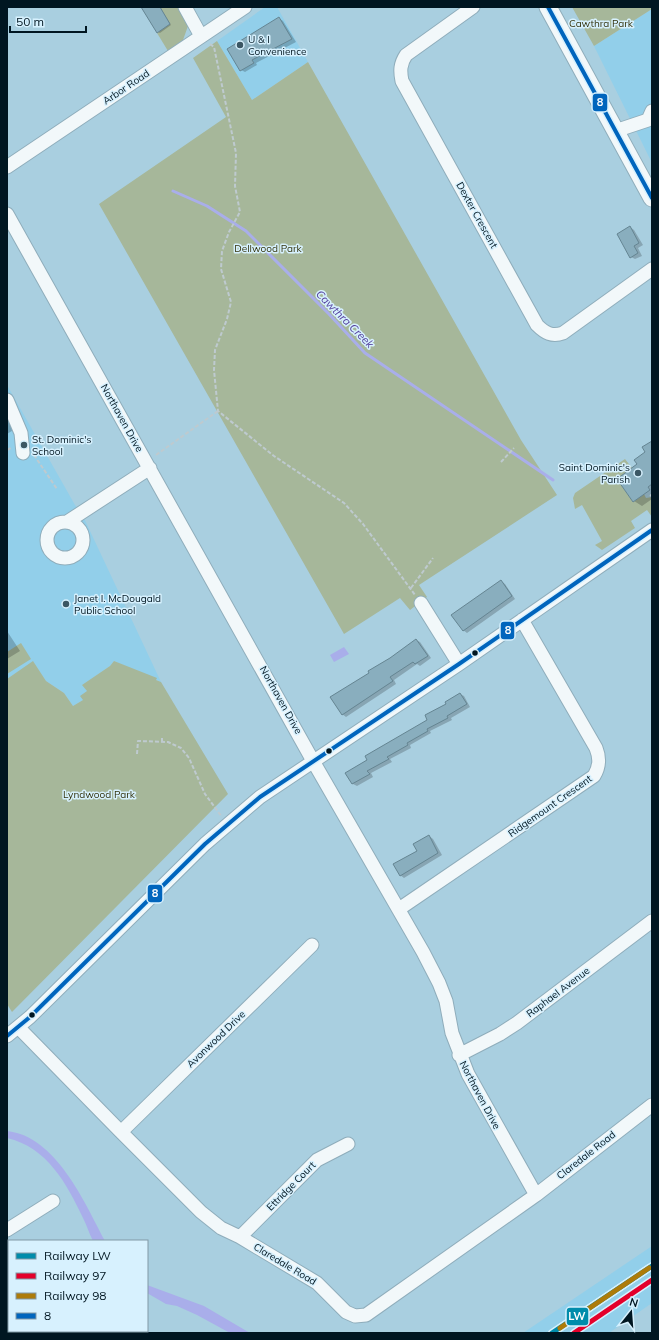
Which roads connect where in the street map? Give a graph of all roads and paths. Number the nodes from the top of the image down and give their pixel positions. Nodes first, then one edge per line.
1 (184, 7) edge
2 (245, 7) edge
3 (473, 7) edge
4 (548, 7) edge
5 (201, 36) junction
6 (652, 111) edge
7 (615, 131) junction
8 (7, 167) edge
9 (652, 198) edge
10 (7, 214) edge
11 (652, 269) edge
12 (7, 400) edge
13 (218, 411) junction
14 (514, 448) dead end
15 (7, 450) edge
16 (22, 450) junction
17 (500, 462) dead end
18 (148, 465) junction
19 (57, 489) dead end
20 (82, 512) junction
21 (67, 522) junction
22 (651, 534) edge
23 (83, 539) junction
24 (433, 558) dead end
25 (411, 588) junction
26 (421, 603) joint
27 (522, 620) junction
28 (459, 664) junction
29 (162, 738) dead end
30 (162, 742) junction
31 (137, 754) dead end
32 (313, 761) junction
33 (227, 824) junction
34 (399, 909) junction
35 (652, 921) edge
36 (312, 945) dead end
37 (18, 1027) junction
38 (7, 1036) edge
39 (459, 1055) junction
40 (652, 1104) edge
41 (121, 1132) junction
42 (348, 1144) dead end
43 (536, 1195) junction
44 (53, 1201) dead end
45 (7, 1230) edge
46 (240, 1238) junction

1 - 5 street
2 - 5 street, Arbor Road
3 - 11 street, Dexter Crescent
4 - 7 main road
5 - 8 street, Arbor Road
5 - 13 path
6 - 7 street
7 - 9 main road
10 - 18 street, Northaven Drive
12 - 16 street
13 - 18 path
13 - 25 path
14 - 17 path
15 - 16 path
16 - 19 path
18 - 20 street
18 - 32 street, Northaven Drive
20 - 21 street
20 - 23 street
21 - 23 street
21 - 23 street
22 - 27 street
24 - 25 path
25 - 26 path
26 - 28 street
27 - 28 street
27 - 34 street, Ridgemount Crescent
28 - 32 street
29 - 30 path
30 - 31 path
30 - 33 path
32 - 33 street
32 - 34 street, Northaven Drive
33 - 37 street
34 - 39 street, Northaven Drive
35 - 39 street, Raphael Avenue
36 - 41 street, Avonwood Drive
37 - 38 street
37 - 41 street, Claredale Road
39 - 43 street, Northaven Drive
40 - 43 street, Claredale Road
41 - 46 street, Claredale Road
42 - 46 street, Ettridge Court
43 - 46 street, Claredale Road
44 - 45 street

